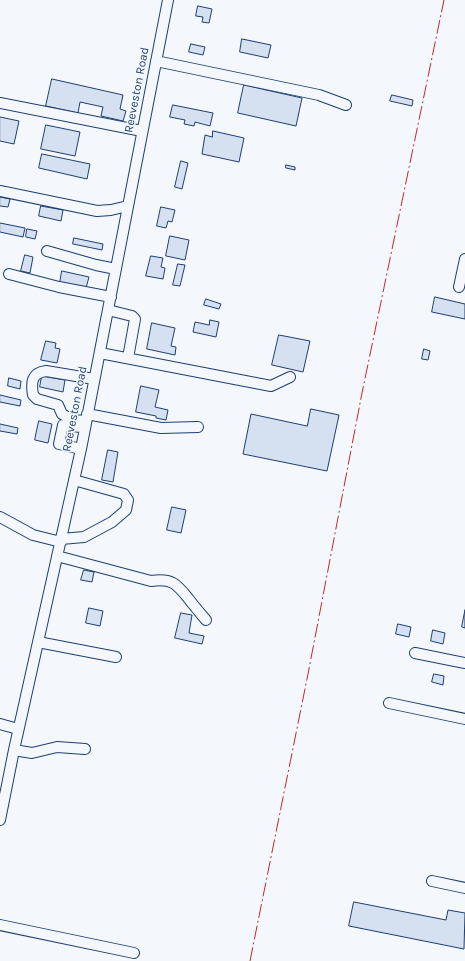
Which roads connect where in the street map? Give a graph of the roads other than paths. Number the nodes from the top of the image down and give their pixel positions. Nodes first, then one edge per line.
1 (168, 0) edge
2 (156, 61) junction
3 (0, 103) edge
4 (346, 105) dead end
5 (142, 131) junction
6 (0, 191) edge
7 (128, 206) junction
8 (47, 251) dead end
9 (465, 259) edge
10 (116, 269) junction
11 (9, 274) dead end
12 (459, 287) dead end
13 (110, 296) junction
14 (108, 310) junction
15 (100, 353) junction
16 (128, 358) junction
17 (290, 377) dead end
18 (94, 379) junction
19 (86, 421) junction
20 (198, 427) dead end
21 (81, 449) junction
22 (74, 480) junction
23 (0, 518) edge
24 (61, 541) junction
25 (57, 556) junction
26 (206, 620) dead end
27 (38, 642) junction
28 (415, 653) dead end
29 (116, 657) dead end
30 (465, 663) edge
31 (389, 703) dead end
32 (465, 719) edge
33 (0, 724) edge
34 (18, 729) junction
35 (85, 749) dead end
36 (14, 750) junction
37 (0, 820) edge
38 (432, 881) dead end
39 (465, 888) edge
40 (0, 925) edge
41 (134, 953) dead end

1 - 2 street, Reeveston Road
2 - 4 street
2 - 5 street, Reeveston Road
3 - 5 street
5 - 7 street, Reeveston Road
6 - 7 street
7 - 10 street, Reeveston Road
8 - 10 street
9 - 12 street
10 - 13 street, Reeveston Road
11 - 13 street
13 - 14 street, Reeveston Road
14 - 15 street, Reeveston Road
14 - 16 street
15 - 16 street
15 - 18 street, Reeveston Road
16 - 17 street
18 - 19 street, Reeveston Road
18 - 19 street
19 - 20 street
19 - 21 street, Reeveston Road
19 - 21 street
21 - 22 street, Reeveston Road
22 - 24 street, Reeveston Road
22 - 24 street
23 - 24 street
24 - 25 street, Reeveston Road
25 - 26 street
25 - 27 street, Reeveston Road
27 - 29 street
27 - 34 street, Reeveston Road
28 - 30 street
31 - 32 street
33 - 34 street
34 - 36 street, Reeveston Road
35 - 36 street
36 - 37 street, Reeveston Road
38 - 39 street
40 - 41 street

